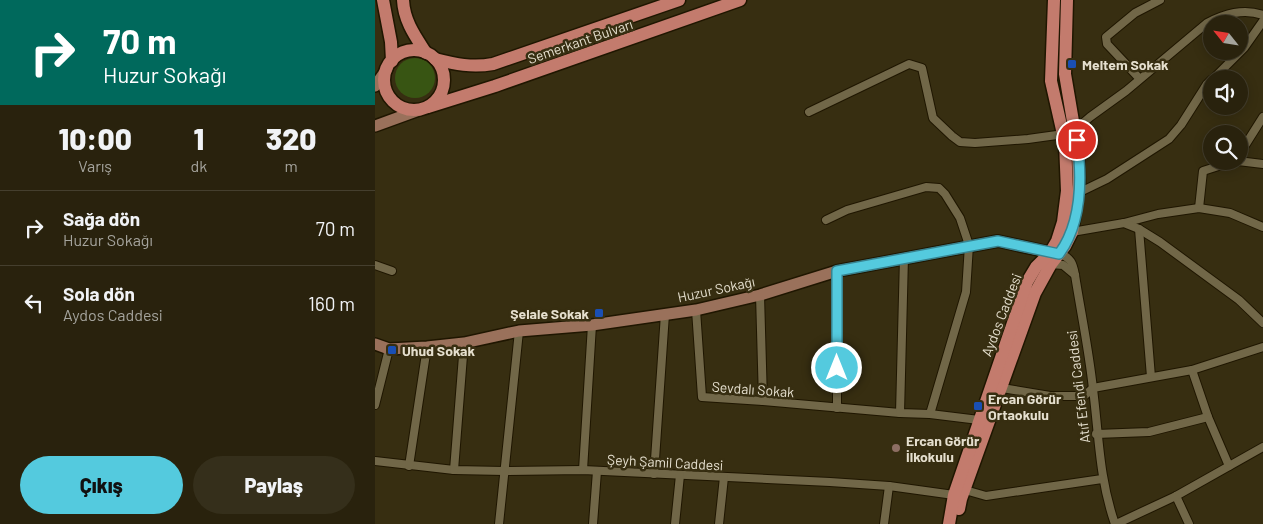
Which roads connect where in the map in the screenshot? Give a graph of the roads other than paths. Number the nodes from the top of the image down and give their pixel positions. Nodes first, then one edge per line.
1 (383, 0) edge
2 (403, 0) edge
3 (679, 0) edge
4 (740, 0) edge
5 (1054, 0) edge
6 (1067, 0) edge
7 (1160, 0) edge
8 (1263, 15) edge
9 (1263, 20) edge
10 (431, 56) junction
11 (389, 65) junction
12 (1222, 70) edge
13 (1139, 78) junction
14 (375, 86) edge
15 (1203, 90) edge
16 (424, 108) junction
17 (809, 112) dead end
18 (1263, 117) edge
19 (375, 126) edge
20 (1069, 132) junction
21 (1248, 141) edge
22 (1248, 162) edge
23 (1263, 164) edge
24 (1206, 170) edge
25 (1078, 193) junction
26 (1199, 208) junction
27 (826, 220) dead end
28 (1124, 223) junction
29 (1263, 227) edge
30 (1139, 228) junction
31 (1072, 232) junction
32 (969, 245) junction
33 (904, 257) junction
34 (1053, 257) junction
35 (375, 265) edge
36 (837, 271) junction
37 (392, 272) dead end
38 (1075, 275) junction
39 (760, 295) junction
40 (696, 310) junction
41 (665, 314) junction
42 (1263, 323) edge
43 (592, 325) junction
44 (519, 331) junction
45 (465, 343) junction
46 (375, 344) edge
47 (427, 347) junction
48 (1263, 347) edge
49 (389, 349) junction
50 (1193, 370) junction
51 (1151, 376) junction
52 (1002, 388) junction
53 (1093, 388) junction
54 (763, 401) junction
55 (375, 406) edge
56 (837, 408) junction
57 (900, 413) junction
58 (930, 414) junction
59 (1208, 416) junction
60 (979, 420) junction
61 (1097, 434) junction
62 (1263, 447) edge
63 (375, 461) edge
64 (409, 466) junction
65 (1229, 466) junction
66 (454, 470) junction
67 (583, 470) junction
68 (597, 470) junction
69 (504, 471) junction
70 (654, 474) junction
71 (680, 475) junction
72 (724, 477) junction
73 (1102, 479) junction
74 (889, 486) junction
75 (959, 492) junction
76 (1175, 496) junction
77 (499, 524) edge
78 (593, 524) edge
79 (675, 524) edge
80 (719, 524) edge
81 (885, 524) edge
82 (949, 524) edge
83 (957, 524) edge
84 (1116, 524) edge
85 (1189, 524) edge

1 - 11 main road
2 - 10 main road
3 - 10 main road, Semerkant Bulvarı
4 - 16 main road, Semerkant Bulvarı
5 - 20 main road, Aydos Caddesi
6 - 20 main road, Aydos Caddesi
7 - 13 street
8 - 13 street
9 - 12 street
10 - 11 main road
10 - 16 main road
11 - 14 street
11 - 16 main road
13 - 20 street
15 - 25 street
16 - 19 street
17 - 20 street
18 - 21 street
20 - 25 main road, Aydos Caddesi
20 - 34 main road, Aydos Caddesi
22 - 23 street
24 - 26 street
25 - 31 main road, Aydos Caddesi
26 - 28 street
26 - 29 street
27 - 32 street
28 - 30 street
28 - 31 street
30 - 42 street
30 - 51 street
31 - 34 main road, Aydos Caddesi
32 - 33 street, Huzur Sokağı
32 - 34 street, Huzur Sokağı
32 - 58 street
33 - 36 street, Huzur Sokağı
33 - 57 street
34 - 38 street
34 - 38 street, Atıf Efendi Caddesi
34 - 52 main road, Aydos Caddesi
34 - 60 main road, Aydos Caddesi
35 - 37 street
36 - 39 street, Huzur Sokağı
36 - 56 street
38 - 53 street, Atıf Efendi Caddesi
39 - 40 street, Huzur Sokağı
39 - 54 street
40 - 41 street, Huzur Sokağı
40 - 54 street, Sevdalı Sokak
41 - 43 street, Huzur Sokağı
41 - 70 street
43 - 44 street, Huzur Sokağı
43 - 67 street
44 - 45 street, Huzur Sokağı
44 - 69 street
45 - 47 street, Huzur Sokağı
45 - 66 street
46 - 49 street, Huzur Sokağı
47 - 49 street, Huzur Sokağı
47 - 64 street
48 - 50 street
49 - 55 street
50 - 51 street
50 - 59 street
51 - 53 street
52 - 53 street
52 - 75 main road, Aydos Caddesi
53 - 61 street, Atıf Efendi Caddesi
54 - 56 street, Sevdalı Sokak
56 - 57 street, Sevdalı Sokak
57 - 58 street, Sevdalı Sokak
58 - 60 street, Sevdalı Sokak
59 - 61 street
59 - 65 street
60 - 75 main road, Aydos Caddesi
61 - 73 street, Atıf Efendi Caddesi
62 - 65 street
63 - 64 street, Şeyh Şamil Caddesi
64 - 66 street, Şeyh Şamil Caddesi
65 - 76 street
66 - 69 street, Şeyh Şamil Caddesi
67 - 68 street, Şeyh Şamil Caddesi
67 - 69 street, Şeyh Şamil Caddesi
68 - 70 street, Şeyh Şamil Caddesi
68 - 78 street
69 - 77 street
70 - 71 street, Şeyh Şamil Caddesi
71 - 72 street, Şeyh Şamil Caddesi
71 - 79 street
72 - 74 street, Şeyh Şamil Caddesi
72 - 80 street
73 - 75 street, Şeyh Şamil Caddesi
73 - 84 street, Atıf Efendi Caddesi
74 - 75 street, Şeyh Şamil Caddesi
74 - 81 street
75 - 82 main road, Aydos Caddesi
75 - 83 main road, Aydos Caddesi
76 - 84 street
76 - 85 street

